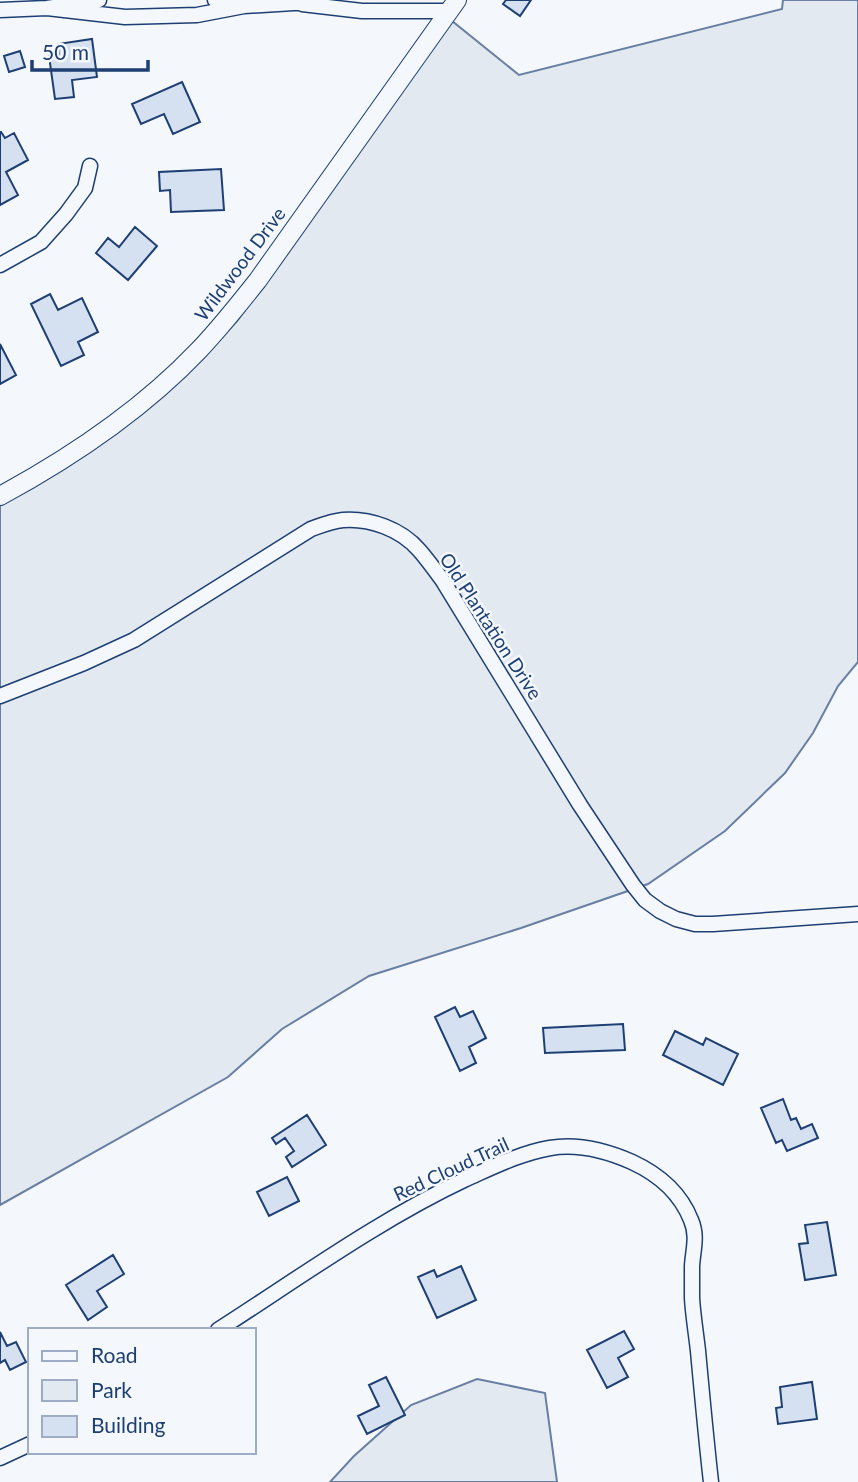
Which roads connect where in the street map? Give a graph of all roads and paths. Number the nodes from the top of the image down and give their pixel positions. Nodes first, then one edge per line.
1 (99, 0) edge
2 (215, 0) edge
3 (322, 0) edge
4 (243, 3) edge
5 (451, 3) edge
6 (302, 4) junction
7 (47, 8) junction
8 (0, 10) edge
9 (90, 166) dead end
10 (0, 265) edge
11 (0, 496) edge
12 (0, 696) edge
13 (858, 914) edge
14 (221, 1328) edge
15 (28, 1445) edge
16 (0, 1458) edge
17 (711, 1482) edge

1 - 7 street
2 - 4 street
3 - 6 street
4 - 6 street
4 - 7 street
5 - 6 street
5 - 11 street, Wildwood Drive
7 - 8 street
9 - 10 street
12 - 13 street, Old Plantation Drive
14 - 17 street, Red Cloud Trail
15 - 16 street

